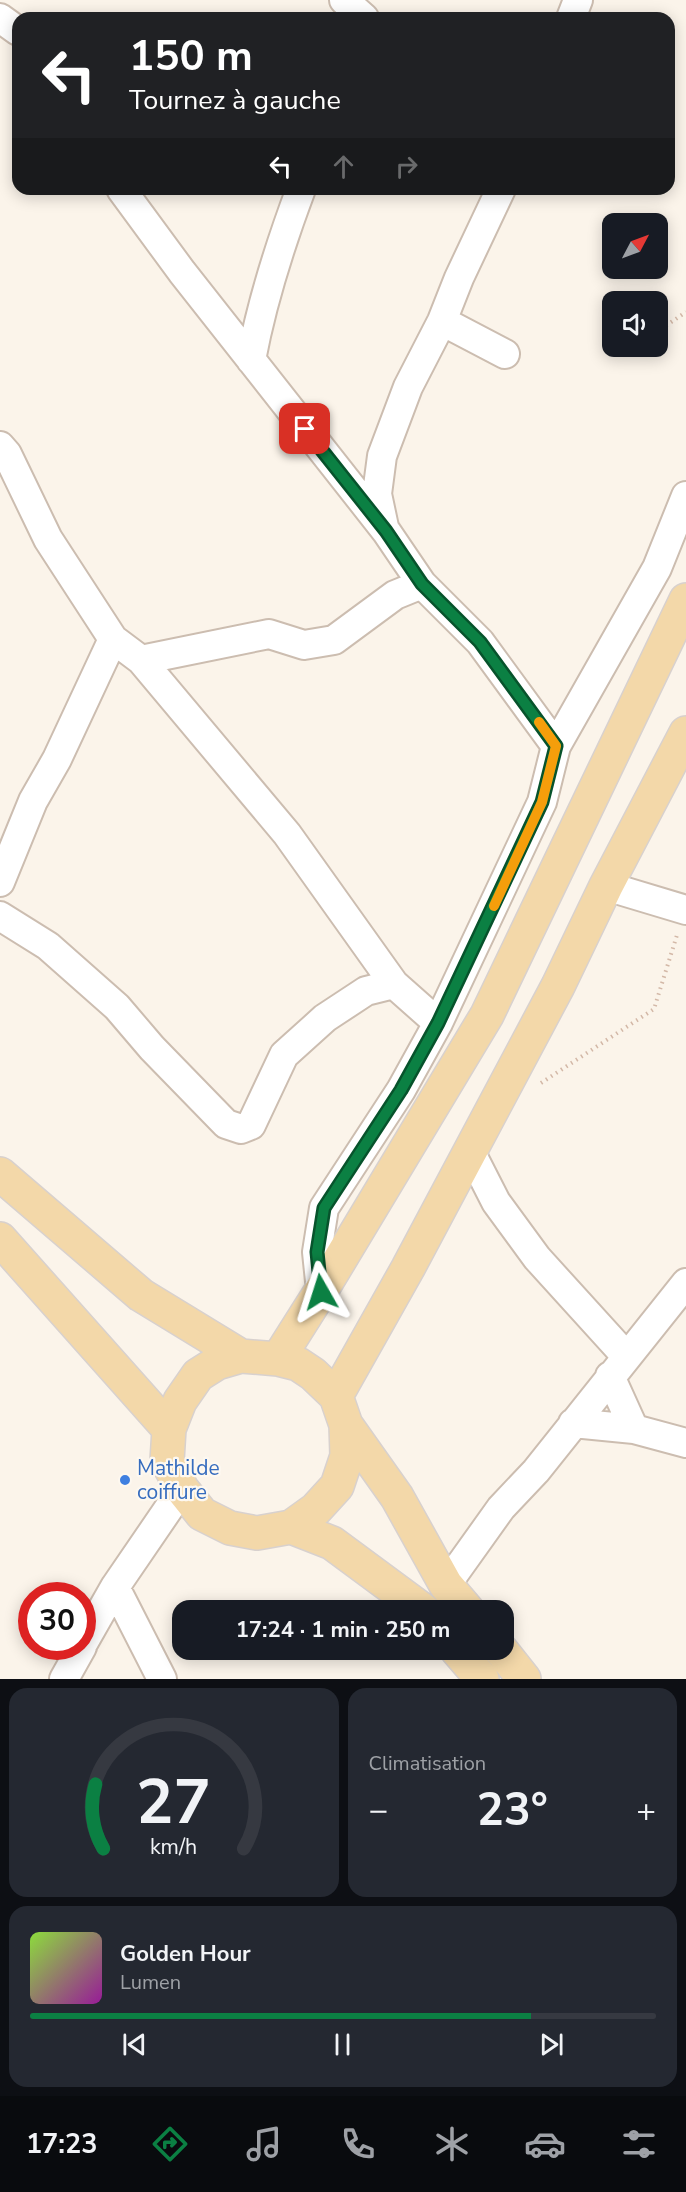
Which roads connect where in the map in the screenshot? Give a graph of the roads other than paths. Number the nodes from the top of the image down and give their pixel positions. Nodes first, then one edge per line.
1 (344, 0) edge
2 (358, 12) edge
3 (125, 195) edge
4 (299, 195) edge
5 (498, 195) edge
6 (442, 321) junction
7 (505, 354) dead end
8 (251, 360) junction
9 (0, 446) edge
10 (686, 496) edge
11 (386, 531) junction
12 (422, 584) junction
13 (686, 600) edge
14 (113, 639) junction
15 (141, 660) junction
16 (686, 733) edge
17 (556, 746) junction
18 (0, 882) edge
19 (606, 886) junction
20 (686, 910) edge
21 (0, 916) edge
22 (394, 984) junction
23 (438, 1023) junction
24 (470, 1151) junction
25 (0, 1174) edge
26 (0, 1239) edge
27 (686, 1283) edge
28 (321, 1292) junction
29 (241, 1356) junction
30 (278, 1359) junction
31 (618, 1366) junction
32 (341, 1411) junction
33 (573, 1423) junction
34 (169, 1429) junction
35 (634, 1429) junction
36 (686, 1443) edge
37 (182, 1489) junction
38 (291, 1527) junction
39 (446, 1585) junction
40 (115, 1587) junction
41 (409, 1600) edge
42 (459, 1600) edge
43 (96, 1621) edge
44 (74, 1660) edge
45 (466, 1660) edge
46 (509, 1660) edge
47 (64, 1679) edge
48 (162, 1679) edge
49 (482, 1679) edge
50 (524, 1679) edge

1 - 2 street
3 - 8 street
4 - 8 street
5 - 6 street
6 - 7 street
6 - 11 street
8 - 11 street
9 - 14 street
10 - 17 street
11 - 12 street
12 - 15 street
12 - 17 street
13 - 28 main road
14 - 15 street
14 - 18 street
15 - 22 street
16 - 19 main road
17 - 23 street
19 - 20 street
19 - 24 main road
21 - 22 street
22 - 23 street
23 - 28 street
24 - 31 street
24 - 32 main road
25 - 29 main road
26 - 34 main road
27 - 31 street
28 - 30 main road
29 - 30 main road
29 - 34 main road
30 - 32 main road
31 - 33 street
31 - 35 street
32 - 38 main road
32 - 39 main road
33 - 35 street
33 - 39 street
34 - 37 main road
35 - 36 street
37 - 38 main road
37 - 40 street
38 - 41 main road
39 - 42 main road
40 - 43 street
40 - 48 street
44 - 47 street
45 - 49 main road
46 - 50 main road

